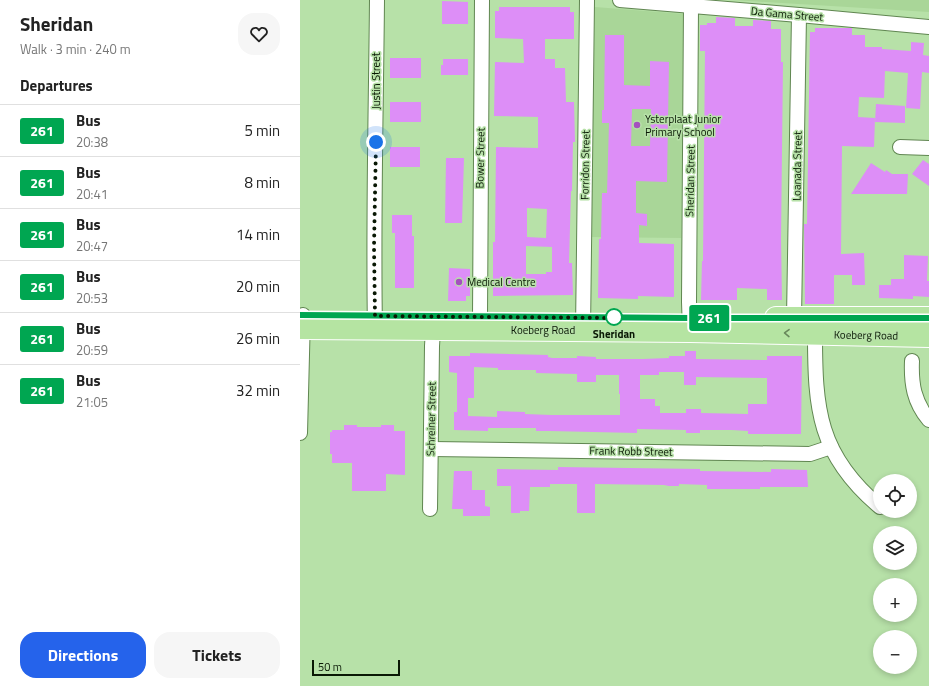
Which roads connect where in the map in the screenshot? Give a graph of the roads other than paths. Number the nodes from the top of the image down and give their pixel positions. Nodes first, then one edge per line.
1 (377, 0) edge
2 (482, 0) edge
3 (587, 0) edge
4 (620, 0) edge
5 (692, 6) junction
6 (799, 14) junction
7 (929, 27) edge
8 (900, 147) dead end
9 (929, 148) edge
10 (480, 316) junction
11 (794, 318) junction
12 (929, 318) edge
13 (302, 322) edge
14 (375, 322) junction
15 (583, 324) junction
16 (690, 325) junction
17 (434, 330) junction
18 (815, 334) junction
19 (929, 336) edge
20 (912, 361) dead end
21 (929, 420) edge
22 (300, 433) edge
23 (831, 447) junction
24 (431, 449) junction
25 (873, 501) edge
26 (430, 509) dead end

1 - 14 street, Justin Street
2 - 10 street, Bower Street
3 - 15 street, Forridon Street
4 - 5 street, Da Gama Street
5 - 6 street, Da Gama Street
5 - 16 street, Sheridan Street
6 - 7 street, Da Gama Street
6 - 11 street, Loanada Street
8 - 9 street
10 - 14 main road, Koeberg Road
10 - 15 main road, Koeberg Road
11 - 12 main road, Koeberg Road
11 - 16 main road, Koeberg Road
13 - 14 main road, Koeberg Road
13 - 22 street
14 - 17 main road, Koeberg Road
15 - 16 main road, Koeberg Road
15 - 17 main road, Koeberg Road
18 -> 16 main road, Koeberg Road
17 - 24 street, Schreiner Street
18 - 19 main road, Koeberg Road
18 - 23 street
20 - 21 street
23 - 24 street, Frank Robb Street
23 - 25 street
24 - 26 street, Schreiner Street

